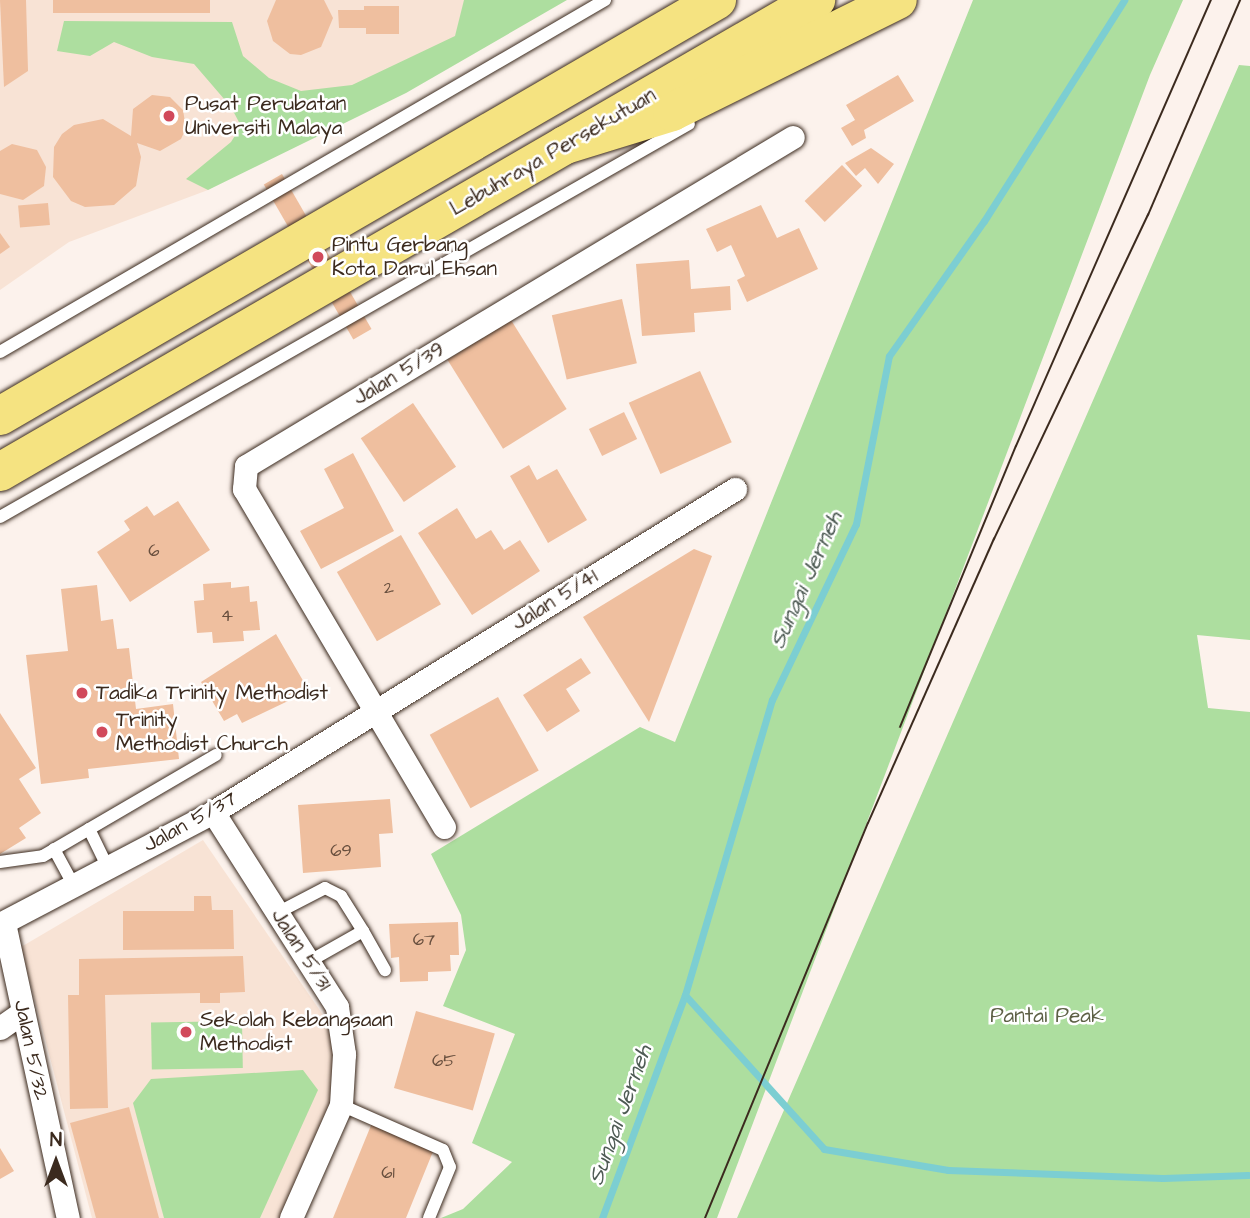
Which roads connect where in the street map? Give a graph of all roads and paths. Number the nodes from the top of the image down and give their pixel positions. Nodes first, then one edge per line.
1 (605, 0) edge
2 (717, 0) edge
3 (816, 0) edge
4 (903, 3) edge
5 (742, 94) dead end
6 (680, 121) junction
7 (793, 137) dead end
8 (565, 145) junction
9 (0, 352) edge
10 (0, 416) edge
11 (0, 472) edge
12 (735, 489) dead end
13 (0, 517) edge
14 (375, 710) junction
15 (216, 755) dead end
16 (212, 812) junction
17 (444, 827) dead end
18 (89, 829) junction
19 (54, 849) junction
20 (0, 862) edge
21 (108, 868) junction
22 (74, 886) junction
23 (277, 913) junction
24 (2, 924) edge
25 (363, 932) junction
26 (308, 962) junction
27 (385, 970) dead end
28 (23, 1012) junction
29 (0, 1028) edge
30 (341, 1105) junction
31 (68, 1218) edge
32 (291, 1218) edge
33 (429, 1218) edge

1 - 9 lane
2 - 10 highway
3 - 8 highway, Lebuhraya Persekutuan
4 - 5 lane
4 - 6 highway
6 - 8 highway
6 - 13 lane
7 - 14 street, Jalan 5/39
8 - 11 highway, Lebuhraya Persekutuan
12 - 14 street, Jalan 5/41
14 - 16 street, Jalan 5/37
14 - 17 street
15 - 18 lane
16 - 21 street, Jalan 5/37
16 - 23 street, Jalan 5/31
18 - 19 lane
18 - 21 lane
19 - 20 lane
19 - 22 lane
21 - 22 street, Jalan 5/37
22 - 24 street, Jalan 5/37
23 - 25 lane
23 - 26 street, Jalan 5/31
24 - 28 street, Jalan 5/32
25 - 26 lane
25 - 27 lane
26 - 30 street, Jalan 5/31
28 - 29 street
28 - 31 street, Jalan 5/32
30 - 32 street, Jalan 5/31
30 - 33 lane

